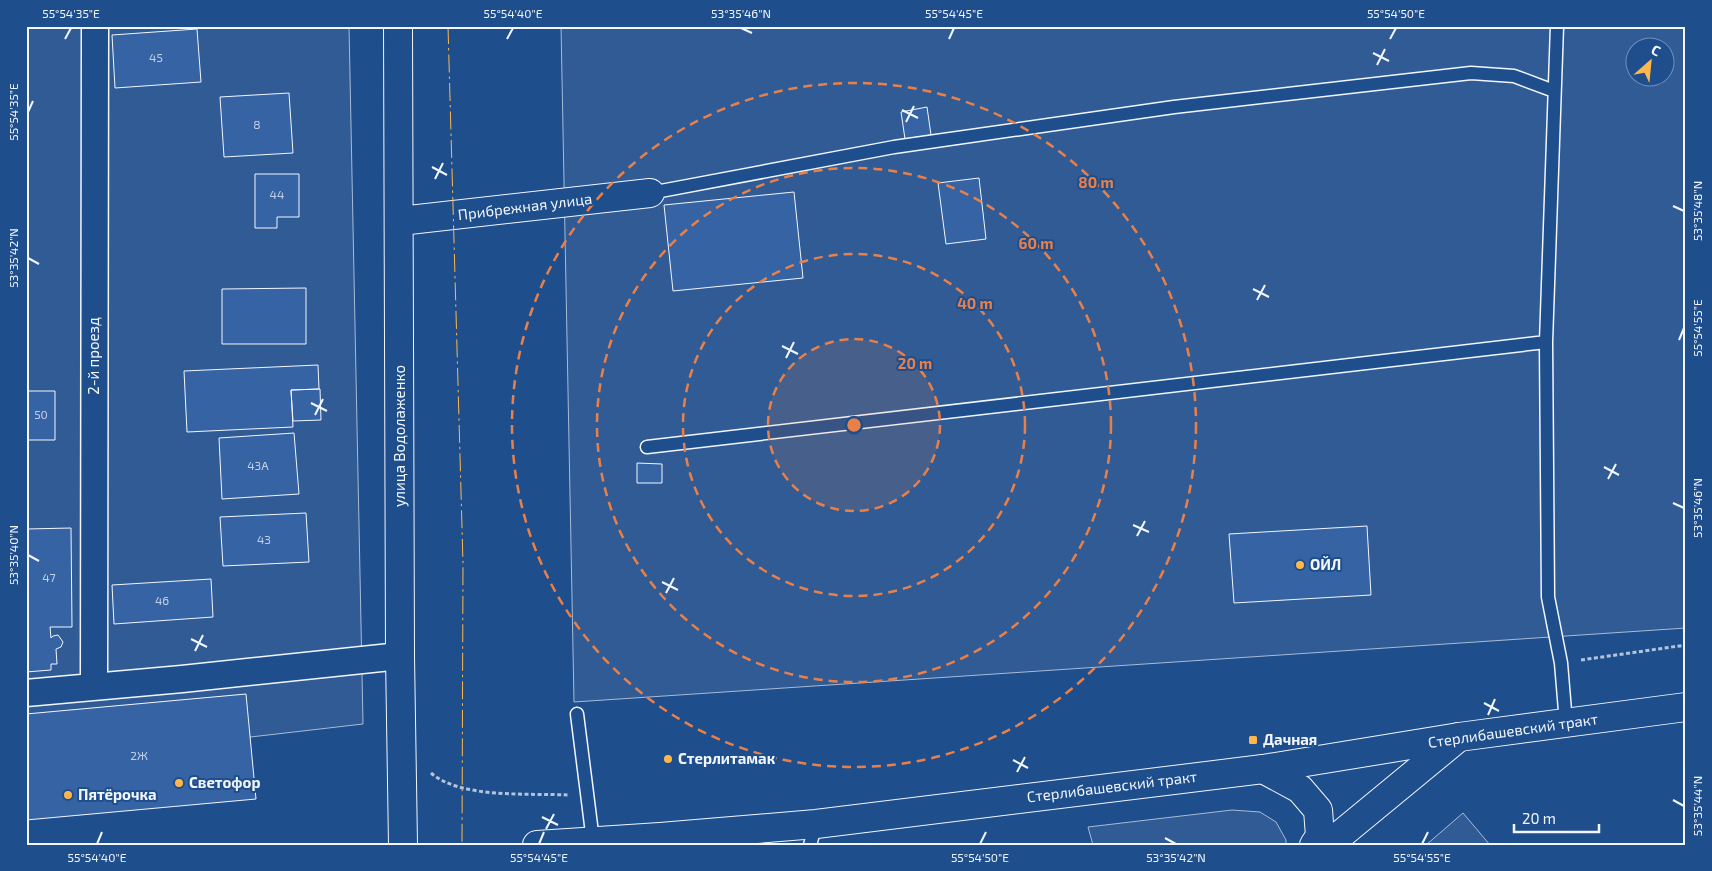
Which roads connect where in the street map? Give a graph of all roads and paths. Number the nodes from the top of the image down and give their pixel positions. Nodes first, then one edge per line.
1 (95, 26) edge
2 (398, 26) edge
3 (1557, 26) edge
4 (1554, 90) junction
5 (650, 193) joint
6 (400, 221) junction
7 (1546, 342) junction
8 (647, 447) dead end
9 (1686, 645) edge
10 (400, 656) junction
11 (1561, 663) junction
12 (94, 687) junction
13 (26, 693) edge
14 (1686, 707) edge
15 (577, 714) dead end
16 (1566, 723) junction
17 (1459, 737) junction
18 (426, 767) dead end
19 (1263, 769) junction
20 (588, 793) junction
21 (813, 834) edge
22 (593, 841) junction
23 (660, 841) edge
24 (403, 845) edge
25 (536, 845) edge
26 (1314, 845) edge
27 (1328, 845) edge

1 - 12 street, 2-й проезд
2 - 6 main road, улица Водолаженко
3 - 4 lane
4 - 5 lane
4 - 7 lane
5 - 6 main road, Прибрежная улица
6 - 10 main road, улица Водолаженко
7 - 8 lane
7 - 11 lane
9 - 11 path
10 - 12 street
10 - 24 main road, улица Водолаженко
11 - 16 lane
12 - 13 street
14 - 16 main road, Стерлибашевский тракт
15 - 20 lane
16 - 17 main road, Стерлибашевский тракт
17 - 19 main road, Стерлибашевский тракт
17 - 27 main road
18 - 20 path
19 - 21 main road, Стерлибашевский тракт
19 - 26 main road
20 - 22 lane
21 - 23 main road, Стерлибашевский тракт
22 - 23 main road, Стерлибашевский тракт
22 - 25 main road, Стерлибашевский тракт

